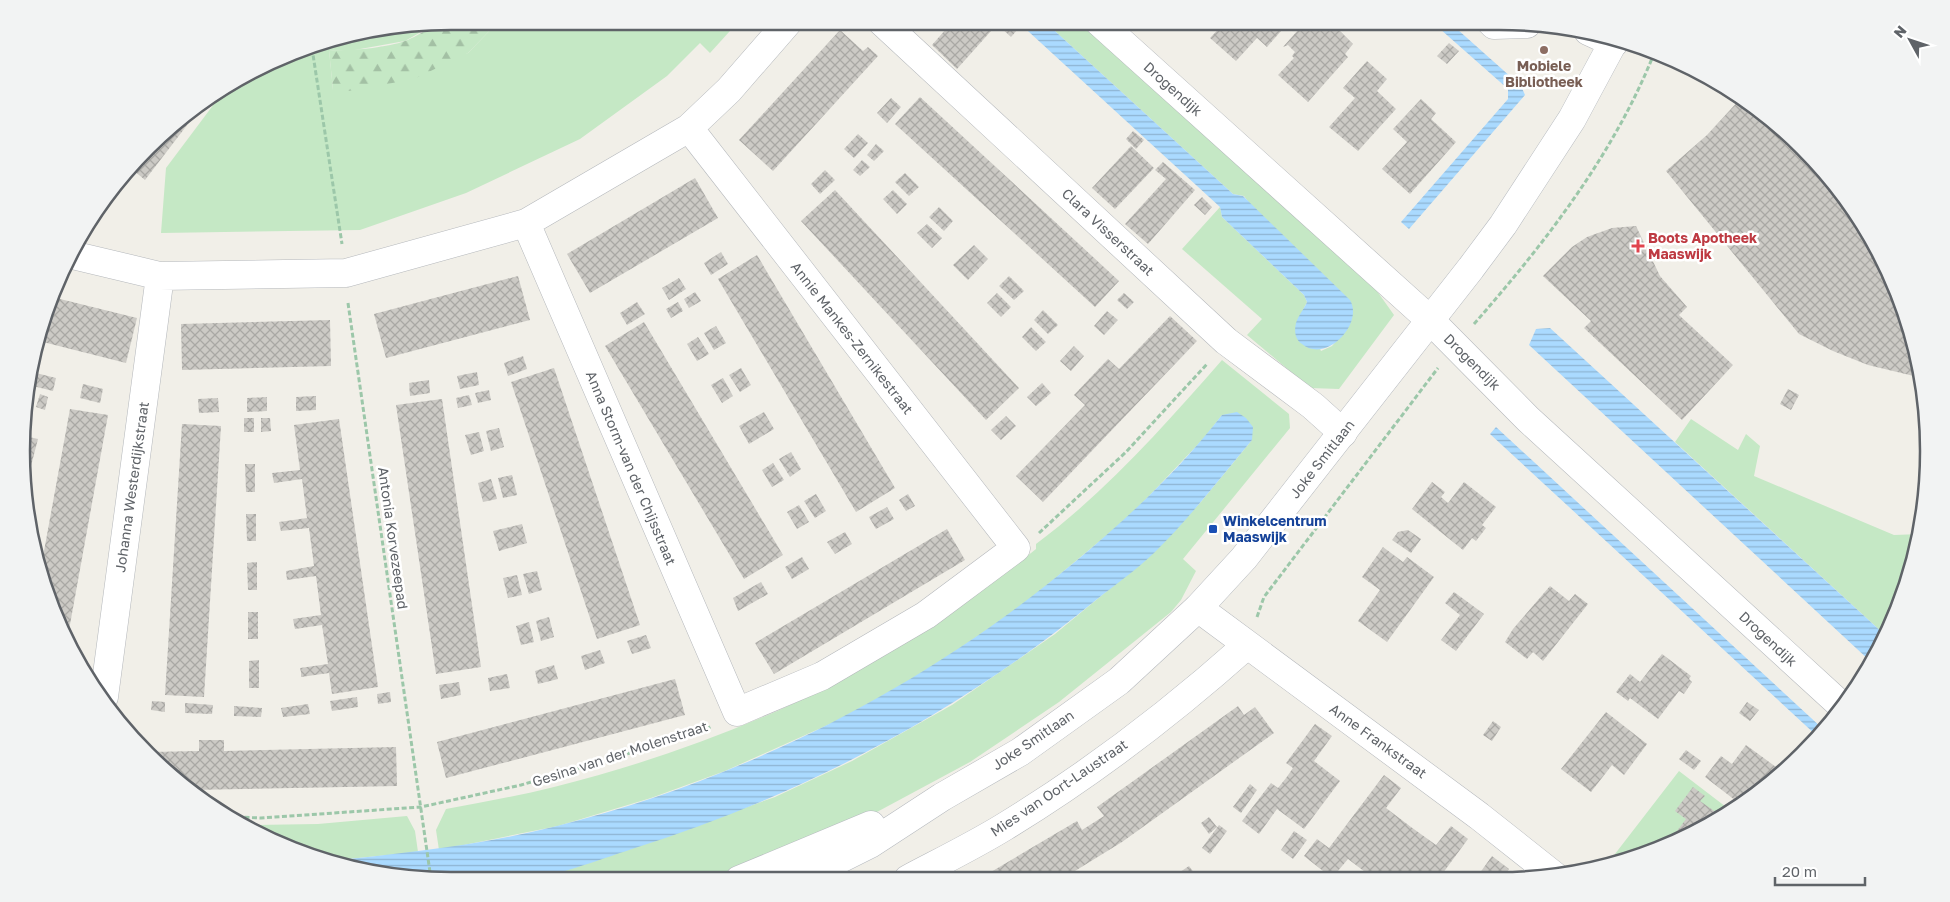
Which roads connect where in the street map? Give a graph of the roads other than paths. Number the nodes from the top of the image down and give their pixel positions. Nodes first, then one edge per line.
1 (781, 30) edge
2 (891, 30) edge
3 (1108, 30) edge
4 (1613, 45) edge
5 (689, 128) junction
6 (526, 223) junction
7 (78, 256) edge
8 (160, 276) junction
9 (1430, 320) junction
10 (1343, 433) junction
11 (1198, 608) junction
12 (1247, 644) junction
13 (105, 690) edge
14 (1837, 701) edge
15 (737, 712) joint
16 (942, 797) junction
17 (1546, 869) edge
18 (759, 872) edge
19 (814, 872) edge
20 (921, 872) edge

1 - 5 street
2 - 10 street, Clara Visserstraat
3 - 9 street, Drogendijk
4 - 9 street, Joke Smitlaan
5 - 6 street
5 - 15 street, Annie Mankes-Zernikestraat
6 - 8 street
6 - 15 street, Anna Storm-van der Chijsstraat
7 - 8 street
8 - 13 street, Johanna Westerdijkstraat
9 - 10 street, Joke Smitlaan
9 - 14 street, Drogendijk
10 - 11 street, Joke Smitlaan
11 - 12 street, Anne Frankstraat
11 - 16 street, Joke Smitlaan
12 - 17 street, Anne Frankstraat
12 - 20 street, Mies van Oort-Laustraat
16 - 18 street, Joke Smitlaan
16 - 19 street, Joke Smitlaan

